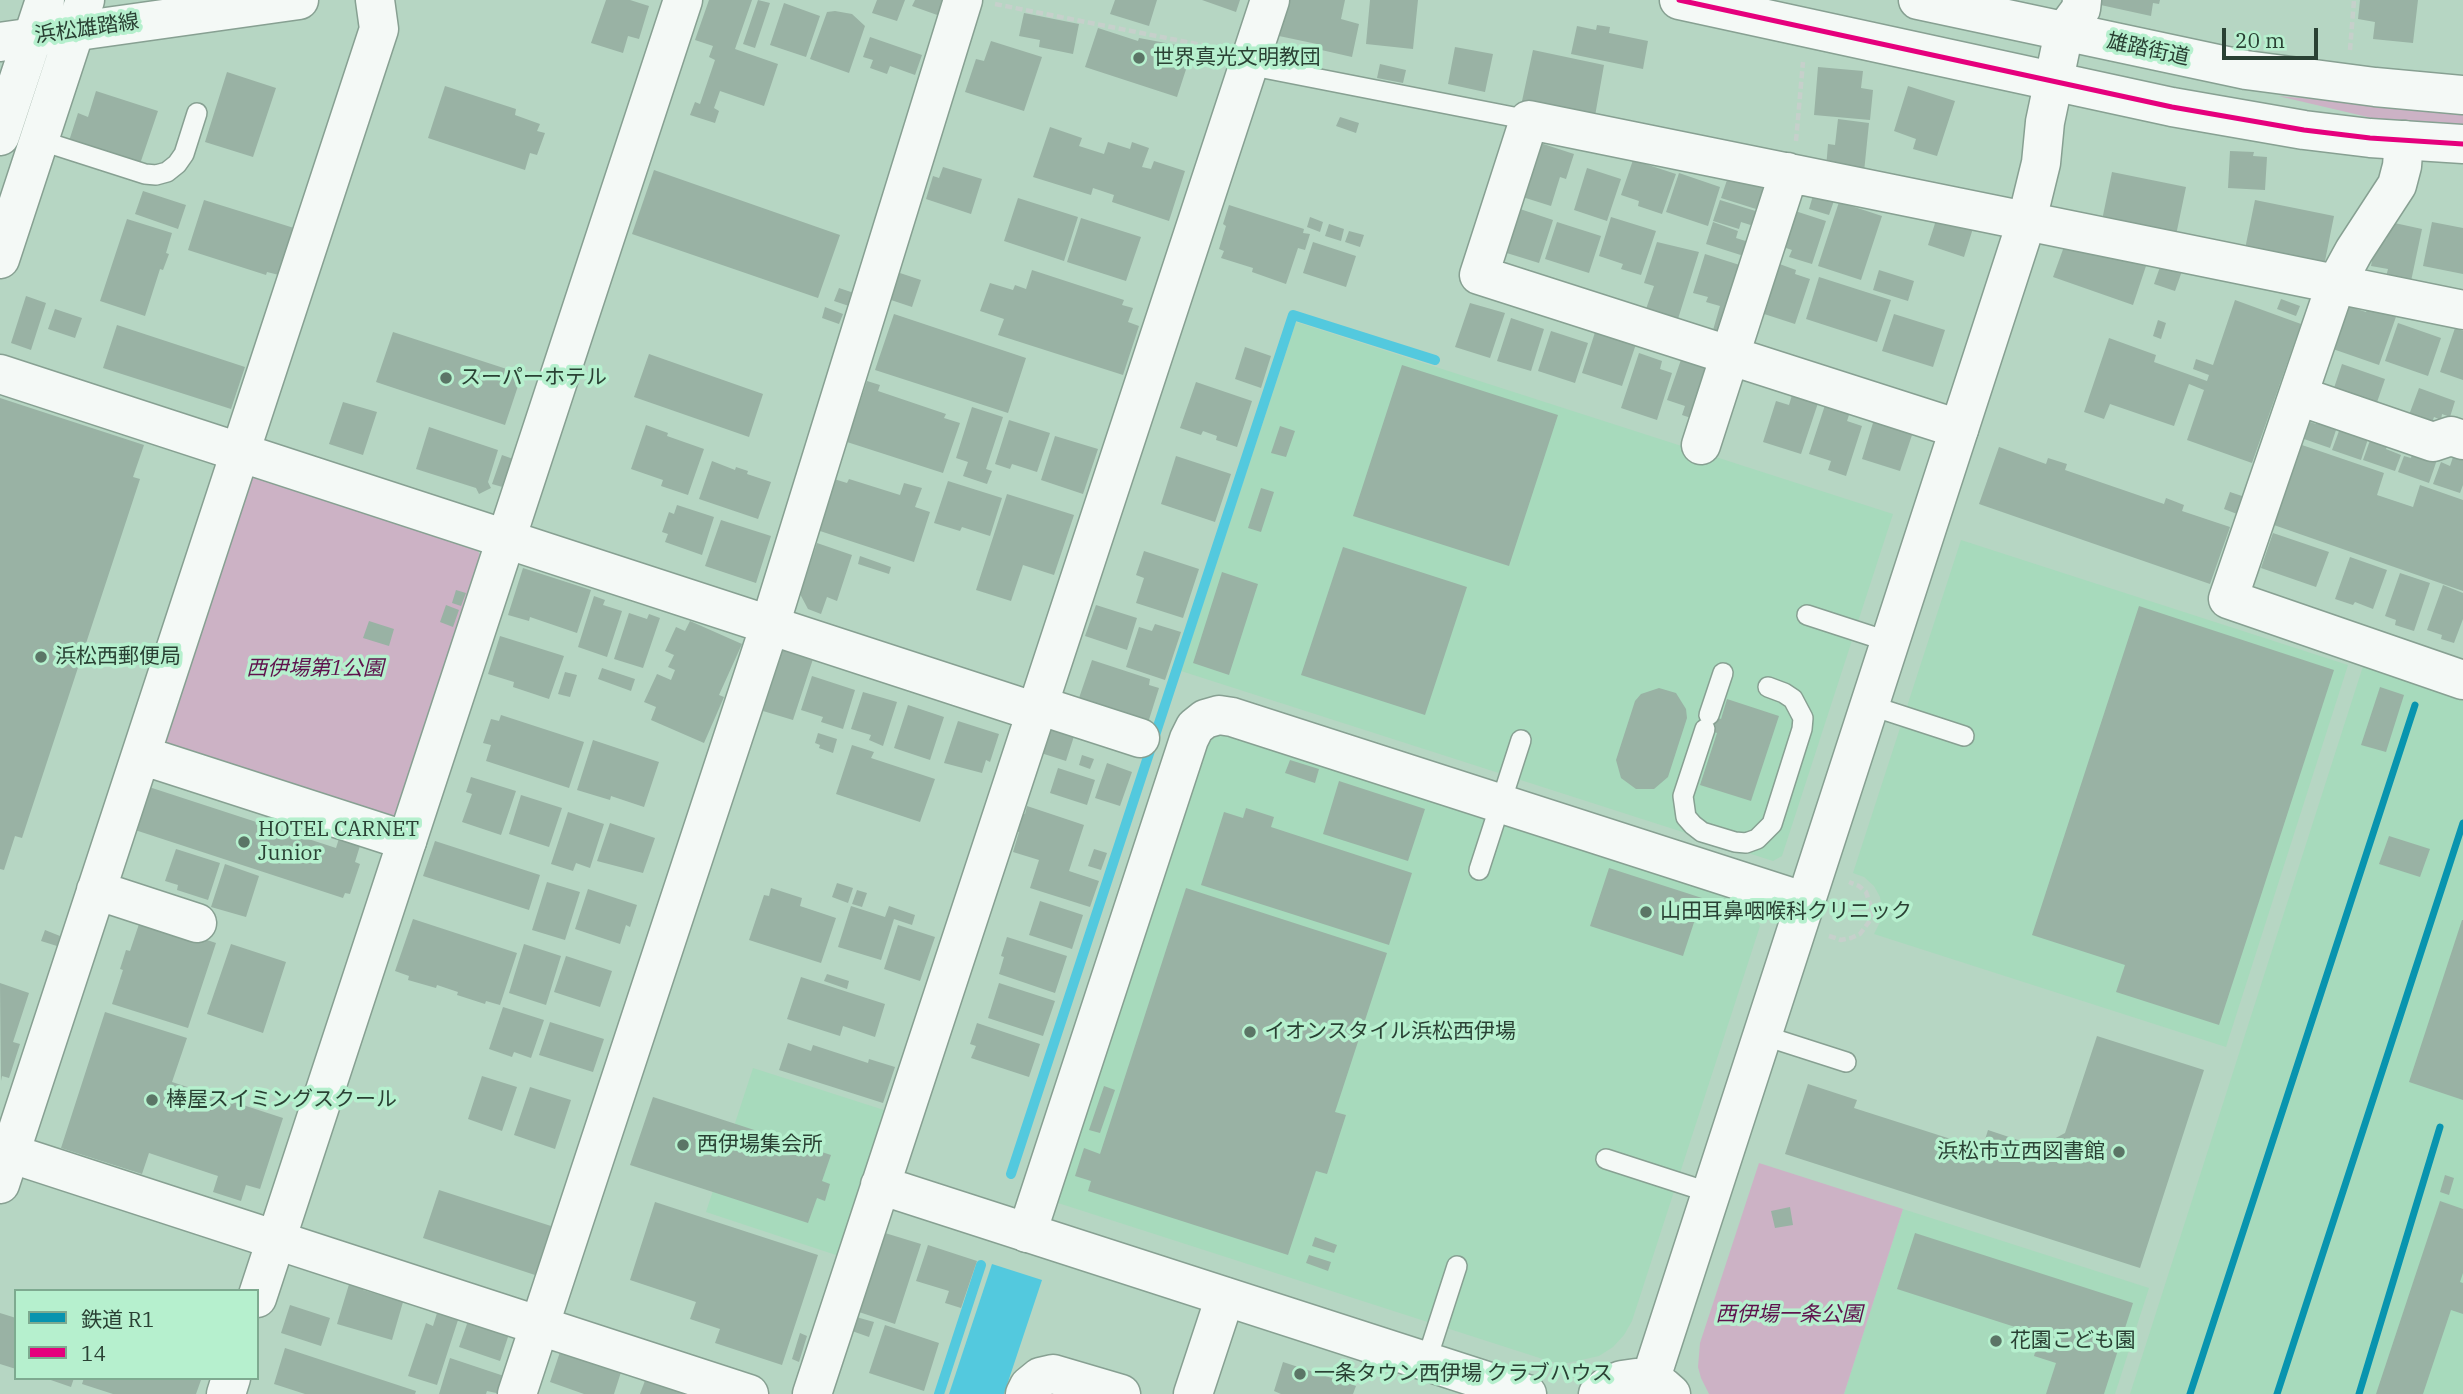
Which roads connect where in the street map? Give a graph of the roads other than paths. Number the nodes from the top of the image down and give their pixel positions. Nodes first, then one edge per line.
1 (45, 0) edge
2 (299, 0) edge
3 (375, 0) edge
4 (683, 0) edge
5 (1270, 0) edge
6 (1679, 0) edge
7 (1918, 0) edge
8 (975, 1) edge
9 (1964, 5) edge
10 (80, 15) edge
11 (2073, 16) edge
12 (16, 39) edge
13 (1250, 60) junction
14 (2053, 81) junction
15 (2463, 90) edge
16 (197, 113) dead end
17 (1529, 120) junction
18 (0, 136) edge
19 (39, 140) junction
20 (2404, 140) junction
21 (2463, 144) edge
22 (1791, 163) junction
23 (2026, 220) junction
24 (0, 259) edge
25 (2336, 284) junction
26 (2463, 310) edge
27 (1729, 355) junction
28 (0, 374) edge
29 (2299, 396) junction
30 (1959, 429) junction
31 (2463, 440) edge
32 (1701, 445) dead end
33 (240, 452) junction
34 (506, 539) junction
35 (1807, 615) dead end
36 (770, 625) junction
37 (1890, 642) junction
38 (1723, 673) dead end
39 (2463, 680) edge
40 (1768, 687) dead end
41 (1869, 705) junction
42 (1037, 708) junction
43 (1964, 736) dead end
44 (1140, 738) dead end
45 (1521, 740) dead end
46 (141, 755) junction
47 (1500, 804) junction
48 (407, 841) junction
49 (1479, 870) dead end
50 (96, 890) junction
51 (1805, 902) junction
52 (197, 923) dead end
53 (1762, 1035) junction
54 (1846, 1062) dead end
55 (1606, 1159) dead end
56 (3, 1163) edge
57 (880, 1185) junction
58 (1711, 1192) junction
59 (1027, 1233) junction
60 (276, 1240) junction
61 (1457, 1266) dead end
62 (259, 1292) edge
63 (1225, 1297) junction
64 (540, 1326) junction
65 (1426, 1362) junction
66 (1661, 1387) edge
67 (517, 1394) edge
68 (749, 1394) edge
69 (812, 1394) edge
70 (1025, 1394) edge
71 (1121, 1394) edge
72 (1193, 1394) edge
73 (1527, 1394) edge
74 (1598, 1394) edge

1 - 12 street
2 - 10 street, 浜松雄踏線
3 - 33 street
4 - 34 street
5 - 13 street
6 - 14 street
7 - 9 street, 雄踏街道
8 - 36 street
9 - 11 street, 雄踏街道
10 - 12 street, 浜松雄踏線
10 - 19 street
11 - 14 street
11 - 15 street, 雄踏街道
12 - 18 street
13 - 17 lane
13 - 42 street
14 - 20 street
14 - 23 street
16 - 19 lane
17 - 22 street
17 - 27 street
19 - 24 street
20 - 21 street
20 - 25 street
22 - 23 street
22 - 27 street
23 - 25 street
23 - 30 street
25 - 26 street
25 - 29 street
27 - 30 street
27 - 32 street
28 - 33 street
29 - 31 street
29 - 39 street
30 - 37 street
33 - 34 street
33 - 46 street
34 - 36 street
34 - 48 street
35 - 37 lane
36 - 42 street
36 - 64 street
37 - 41 street
38 - 40 lane
41 - 43 lane
41 - 51 street
42 - 44 street
42 - 57 street
45 - 47 lane
46 - 48 street
46 - 50 street
47 - 49 lane
47 - 51 street
47 - 59 street
48 - 60 street
50 - 52 street
50 - 56 street
51 - 53 street
53 - 54 lane
53 - 58 street
55 - 58 lane
56 - 60 street
57 - 59 street
57 - 69 street
58 - 66 street
59 - 63 street
60 - 62 street
60 - 64 street
61 - 65 lane
63 - 65 street
63 - 72 street
64 - 67 street
64 - 68 street
65 - 73 street
66 - 74 street
70 - 71 street

